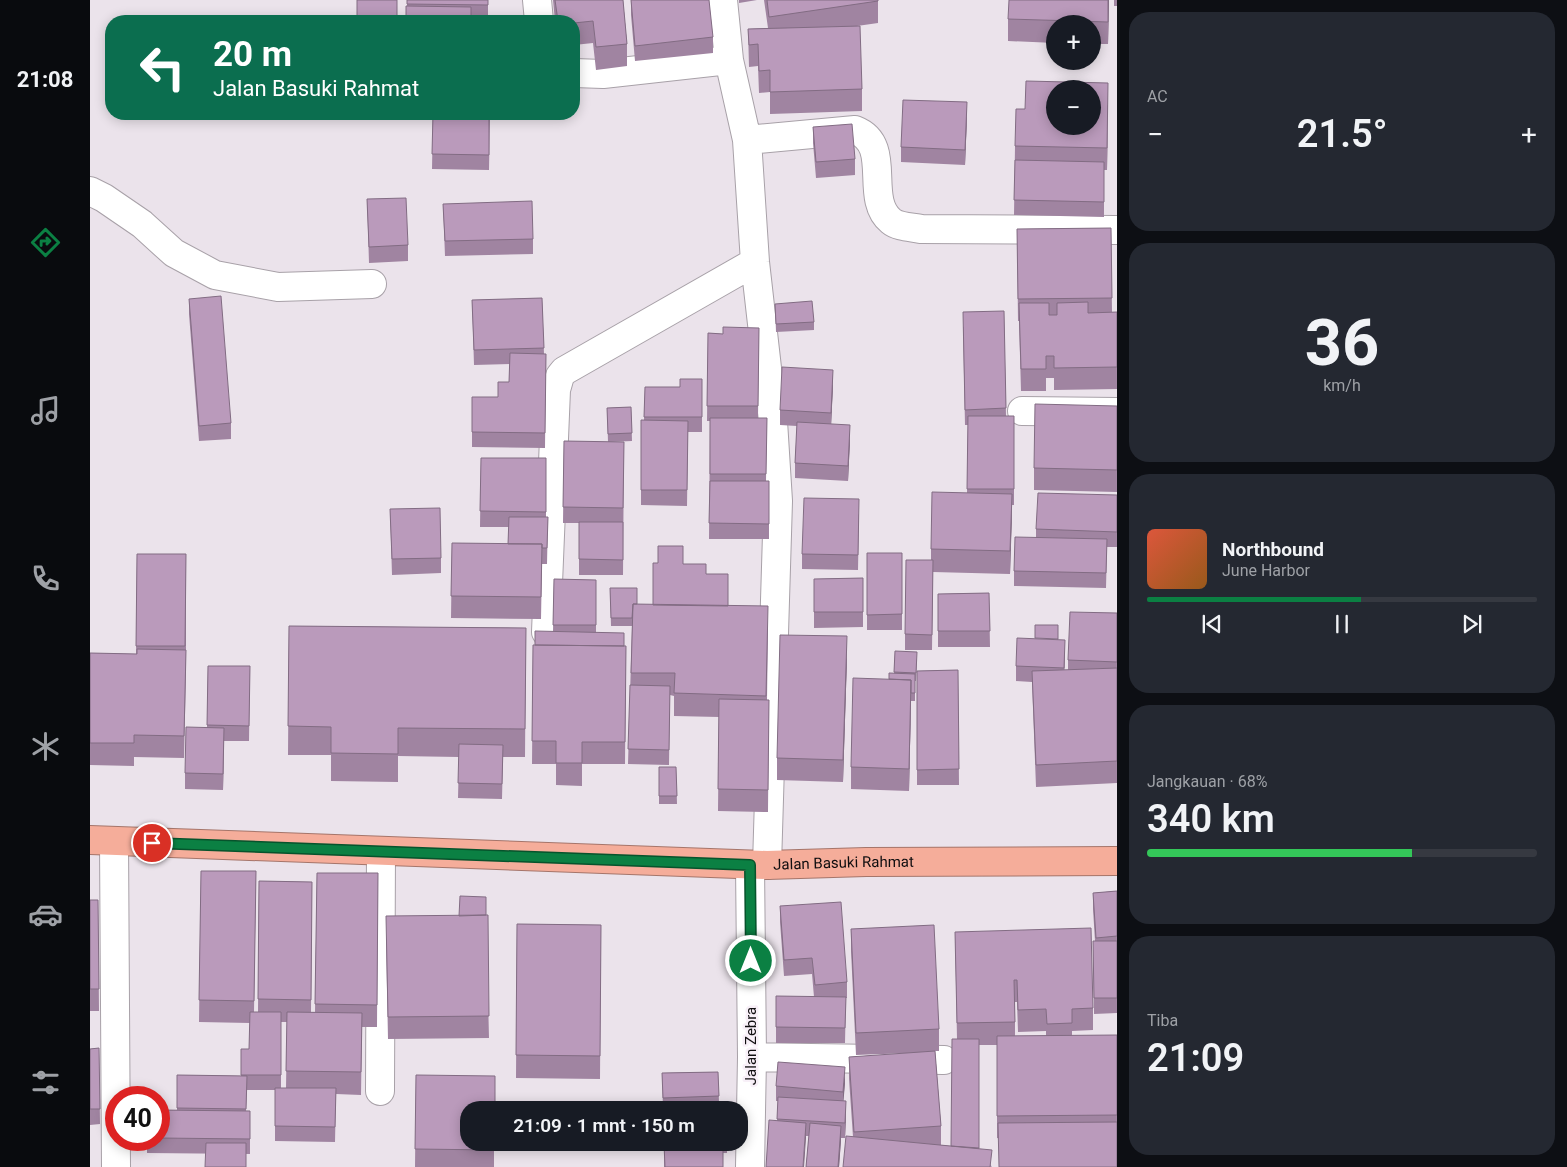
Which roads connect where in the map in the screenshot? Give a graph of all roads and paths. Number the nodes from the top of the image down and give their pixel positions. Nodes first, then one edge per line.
1 (536, 0) edge
2 (724, 0) edge
3 (538, 15) edge
4 (729, 60) junction
5 (580, 73) edge
6 (747, 140) junction
7 (90, 191) edge
8 (1117, 230) edge
9 (756, 262) junction
10 (372, 284) dead end
11 (1022, 411) dead end
12 (1117, 412) edge
13 (546, 632) edge
14 (102, 841) edge
15 (381, 851) junction
16 (1117, 861) edge
17 (759, 865) junction
18 (752, 1058) junction
19 (944, 1060) dead end
20 (380, 1091) dead end
21 (116, 1167) edge
22 (750, 1167) edge

1 - 3 street
2 - 4 street, Jalan Zebra
4 - 5 street
4 - 6 street, Jalan Zebra
6 - 8 street
6 - 9 street, Jalan Zebra
7 - 10 street
9 - 13 street
9 - 17 street, Jalan Zebra
11 - 12 street
14 - 15 highway, Jalan Basuki Rahmat
14 - 21 street
15 - 17 highway, Jalan Basuki Rahmat
15 - 20 street
16 - 17 highway, Jalan Basuki Rahmat
17 - 18 street, Jalan Zebra
18 - 19 street
18 - 22 street, Jalan Zebra

